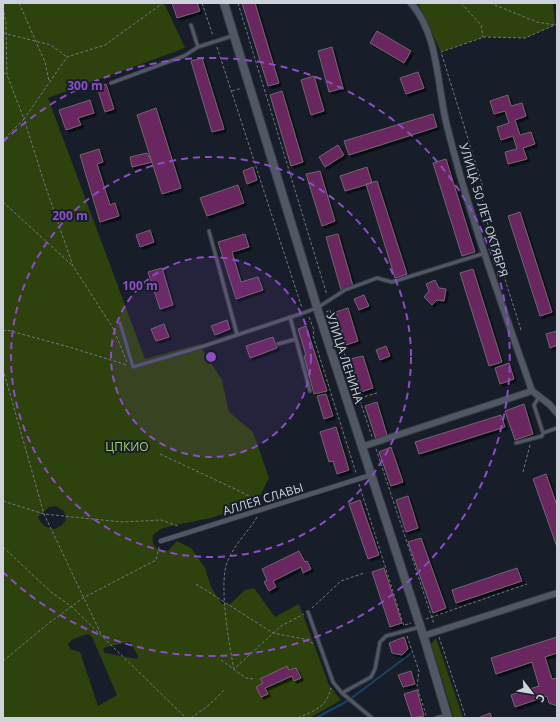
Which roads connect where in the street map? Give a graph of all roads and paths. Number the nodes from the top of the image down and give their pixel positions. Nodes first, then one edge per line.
1 (19, 3) edge
2 (163, 3) edge
3 (224, 3) edge
4 (238, 3) edge
5 (420, 3) edge
6 (461, 3) edge
7 (490, 3) edge
8 (412, 4) edge
9 (3, 7) edge
10 (191, 25) dead end
11 (556, 25) edge
12 (3, 33) edge
13 (6, 33) junction
14 (234, 36) junction
15 (484, 37) junction
16 (35, 41) junction
17 (198, 47) junction
18 (67, 57) junction
19 (3, 72) edge
20 (7, 74) junction
21 (49, 81) junction
22 (111, 83) dead end
23 (24, 119) junction
24 (3, 140) edge
25 (3, 202) edge
26 (209, 231) dead end
27 (485, 253) junction
28 (73, 266) junction
29 (327, 300) junction
30 (318, 311) junction
31 (290, 317) junction
32 (120, 323) dead end
33 (521, 330) dead end
34 (3, 331) edge
35 (237, 334) junction
36 (296, 340) junction
37 (278, 344) dead end
38 (134, 367) junction
39 (3, 369) edge
40 (310, 391) dead end
41 (532, 391) junction
42 (377, 393) dead end
43 (539, 397) junction
44 (359, 398) junction
45 (557, 413) edge
46 (557, 428) edge
47 (543, 433) junction
48 (532, 438) junction
49 (516, 443) dead end
50 (374, 444) junction
51 (361, 447) junction
52 (160, 454) dead end
53 (523, 472) dead end
54 (371, 475) junction
55 (3, 501) edge
56 (259, 510) junction
57 (44, 514) junction
58 (178, 526) dead end
59 (161, 541) joint
60 (3, 547) edge
61 (364, 573) dead end
62 (196, 584) dead end
63 (527, 584) dead end
64 (557, 592) edge
65 (83, 598) junction
66 (226, 604) junction
67 (72, 607) junction
68 (308, 612) junction
69 (431, 617) junction
70 (419, 624) junction
71 (404, 626) dead end
72 (405, 631) junction
73 (437, 631) junction
74 (273, 633) junction
75 (101, 634) junction
76 (423, 636) junction
77 (320, 647) junction
78 (3, 660) edge
79 (221, 660) dead end
80 (234, 669) junction
81 (253, 679) dead end
82 (333, 682) junction
83 (224, 690) dead end
84 (342, 693) junction
85 (447, 716) edge
86 (186, 718) edge
87 (191, 718) edge
88 (298, 718) edge
89 (372, 718) edge
90 (427, 718) edge
91 (436, 718) edge
92 (466, 718) edge

1 - 16 path
2 - 18 path
3 - 14 street, УЛИЦА ЛЕНИНА
4 - 29 path
5 - 8 street
6 - 15 path
7 - 11 path
8 - 27 street, УЛИЦА 50 ЛЕТ ОКТЯБРЯ
9 - 13 path
10 - 17 lane
11 - 15 path
12 - 13 path
13 - 16 path
13 - 20 path
14 - 17 lane
14 - 30 street, УЛИЦА ЛЕНИНА
15 - 33 path
16 - 18 path
16 - 21 path
17 - 22 lane
18 - 21 path
19 - 20 path
20 - 23 path
21 - 23 path
23 - 24 path
23 - 28 path
25 - 28 path
26 - 35 lane
27 - 29 lane
27 - 41 street, УЛИЦА 50 ЛЕТ ОКТЯБРЯ
28 - 38 path
29 - 30 lane
30 - 31 lane
30 - 44 path
30 - 51 street, УЛИЦА ЛЕНИНА
31 - 35 lane
31 - 36 lane
32 - 38 lane
34 - 38 path
35 - 38 lane
36 - 37 lane
36 - 40 lane
39 - 57 path
41 - 43 street
41 - 50 street
42 - 44 path
43 - 45 street
43 - 47 lane
44 - 50 path
46 - 47 lane
47 - 48 lane
48 - 49 lane
48 - 53 path
50 - 51 street
50 - 69 path
51 - 54 street, УЛИЦА ЛЕНИНА
52 - 56 path
54 - 56 street, АЛЛЕЯ СЛАВЫ
54 - 70 street, УЛИЦА ЛЕНИНА
55 - 57 path
56 - 59 street, АЛЛЕЯ СЛАВЫ
56 - 66 path
57 - 58 path
57 - 65 path
59 - 65 path
60 - 67 path
61 - 68 path
62 - 66 path
63 - 69 path
64 - 73 street
65 - 67 path
65 - 75 path
66 - 74 path
66 - 80 path
67 - 75 path
67 - 78 path
68 - 74 path
68 - 77 lane
69 - 70 path
69 - 73 path
70 - 71 path
70 - 72 lane
70 - 76 street, УЛИЦА ЛЕНИНА
72 - 84 lane
72 - 90 path
73 - 76 street
73 - 92 path
74 - 77 path
74 - 80 path
75 - 86 path
76 - 85 street, УЛИЦА ЛЕНИНА
77 - 82 lane
79 - 80 path
80 - 81 path
82 - 84 lane
82 - 88 path
83 - 87 path
84 - 89 lane
85 - 91 lane

